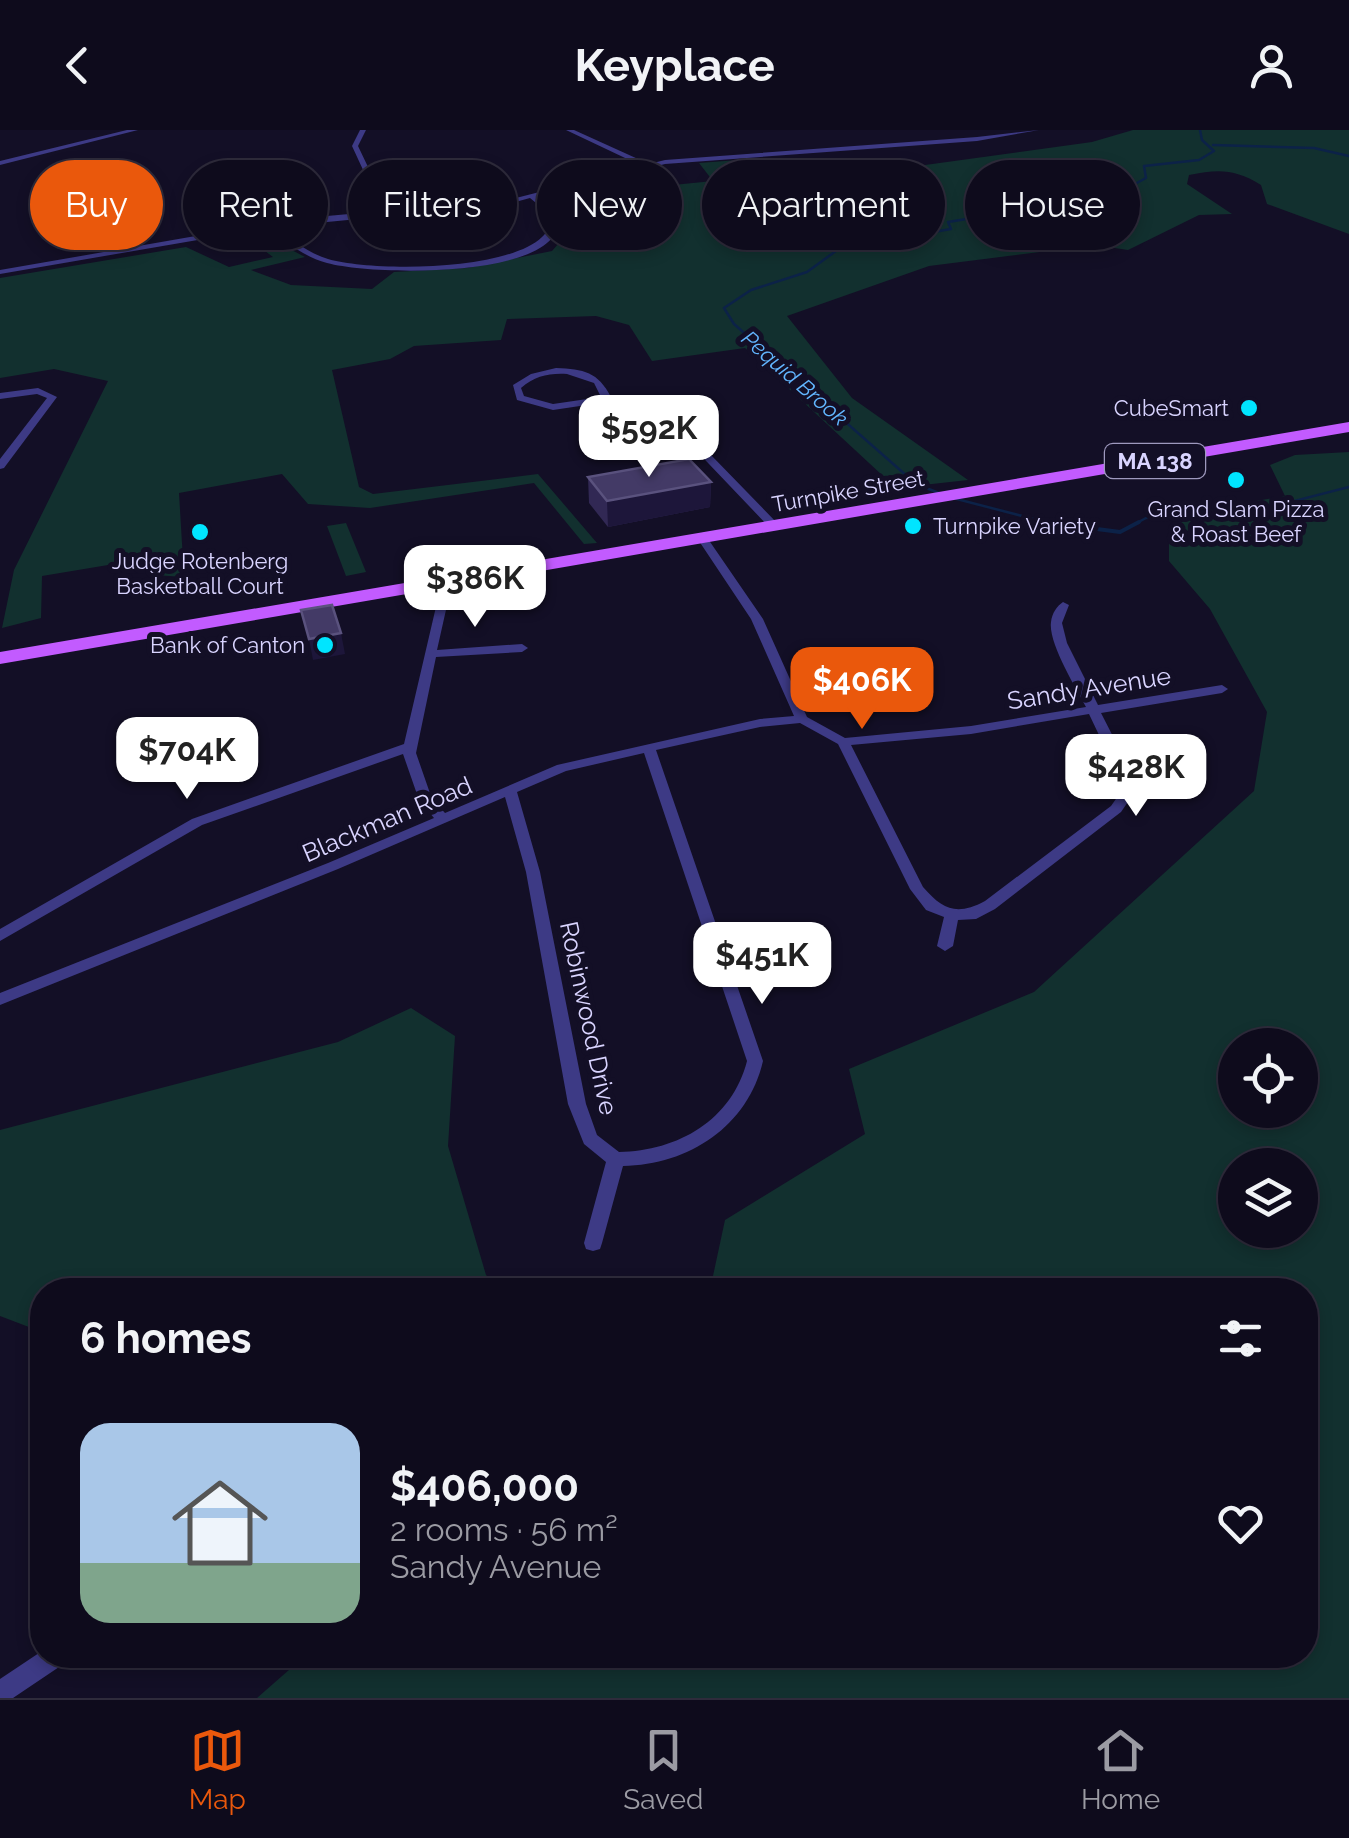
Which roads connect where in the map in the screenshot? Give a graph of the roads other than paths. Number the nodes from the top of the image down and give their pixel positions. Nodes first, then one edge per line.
1 (136, 130) edge
2 (363, 130) edge
3 (569, 130) edge
4 (1036, 130) edge
5 (362, 160) edge
6 (635, 160) edge
7 (682, 160) edge
8 (0, 163) edge
9 (537, 196) edge
10 (532, 197) junction
11 (517, 199) edge
12 (183, 240) edge
13 (308, 250) edge
14 (0, 272) edge
15 (0, 396) edge
16 (606, 399) junction
17 (1348, 428) edge
18 (0, 466) edge
19 (774, 526) junction
20 (702, 538) junction
21 (446, 583) junction
22 (1063, 605) dead end
23 (522, 648) dead end
24 (431, 654) junction
25 (0, 658) edge
26 (1222, 689) dead end
27 (1091, 710) junction
28 (802, 720) junction
29 (843, 742) junction
30 (409, 747) junction
31 (649, 748) junction
32 (510, 791) junction
33 (442, 820) junction
34 (952, 915) junction
35 (0, 936) edge
36 (945, 946) dead end
37 (0, 999) edge
38 (616, 1159) junction
39 (592, 1243) dead end
40 (38, 1668) edge
41 (0, 1693) edge

1 - 8 street
2 - 5 street
3 - 6 street
4 - 7 street
9 - 10 street
10 - 11 street
10 - 13 street
12 - 14 street
15 - 18 street
16 - 16 street
16 - 19 street
17 - 19 main road, Turnpike Street / MA 138
19 - 20 main road, Turnpike Street / MA 138
20 - 21 main road, Turnpike Street / MA 138
20 - 28 street
21 - 24 street
21 - 25 main road, Turnpike Street / MA 138
22 - 27 street
23 - 24 street
24 - 30 street
26 - 27 street, Sandy Avenue
27 - 29 street, Sandy Avenue
27 - 34 street
28 - 29 street
28 - 31 street, Blackman Road
29 - 34 street
30 - 33 street
30 - 35 street
31 - 32 street, Blackman Road
31 - 38 street
32 - 33 street, Blackman Road
32 - 38 street, Robinwood Drive
33 - 37 street, Blackman Road
34 - 36 street
38 - 39 street
40 - 41 street

